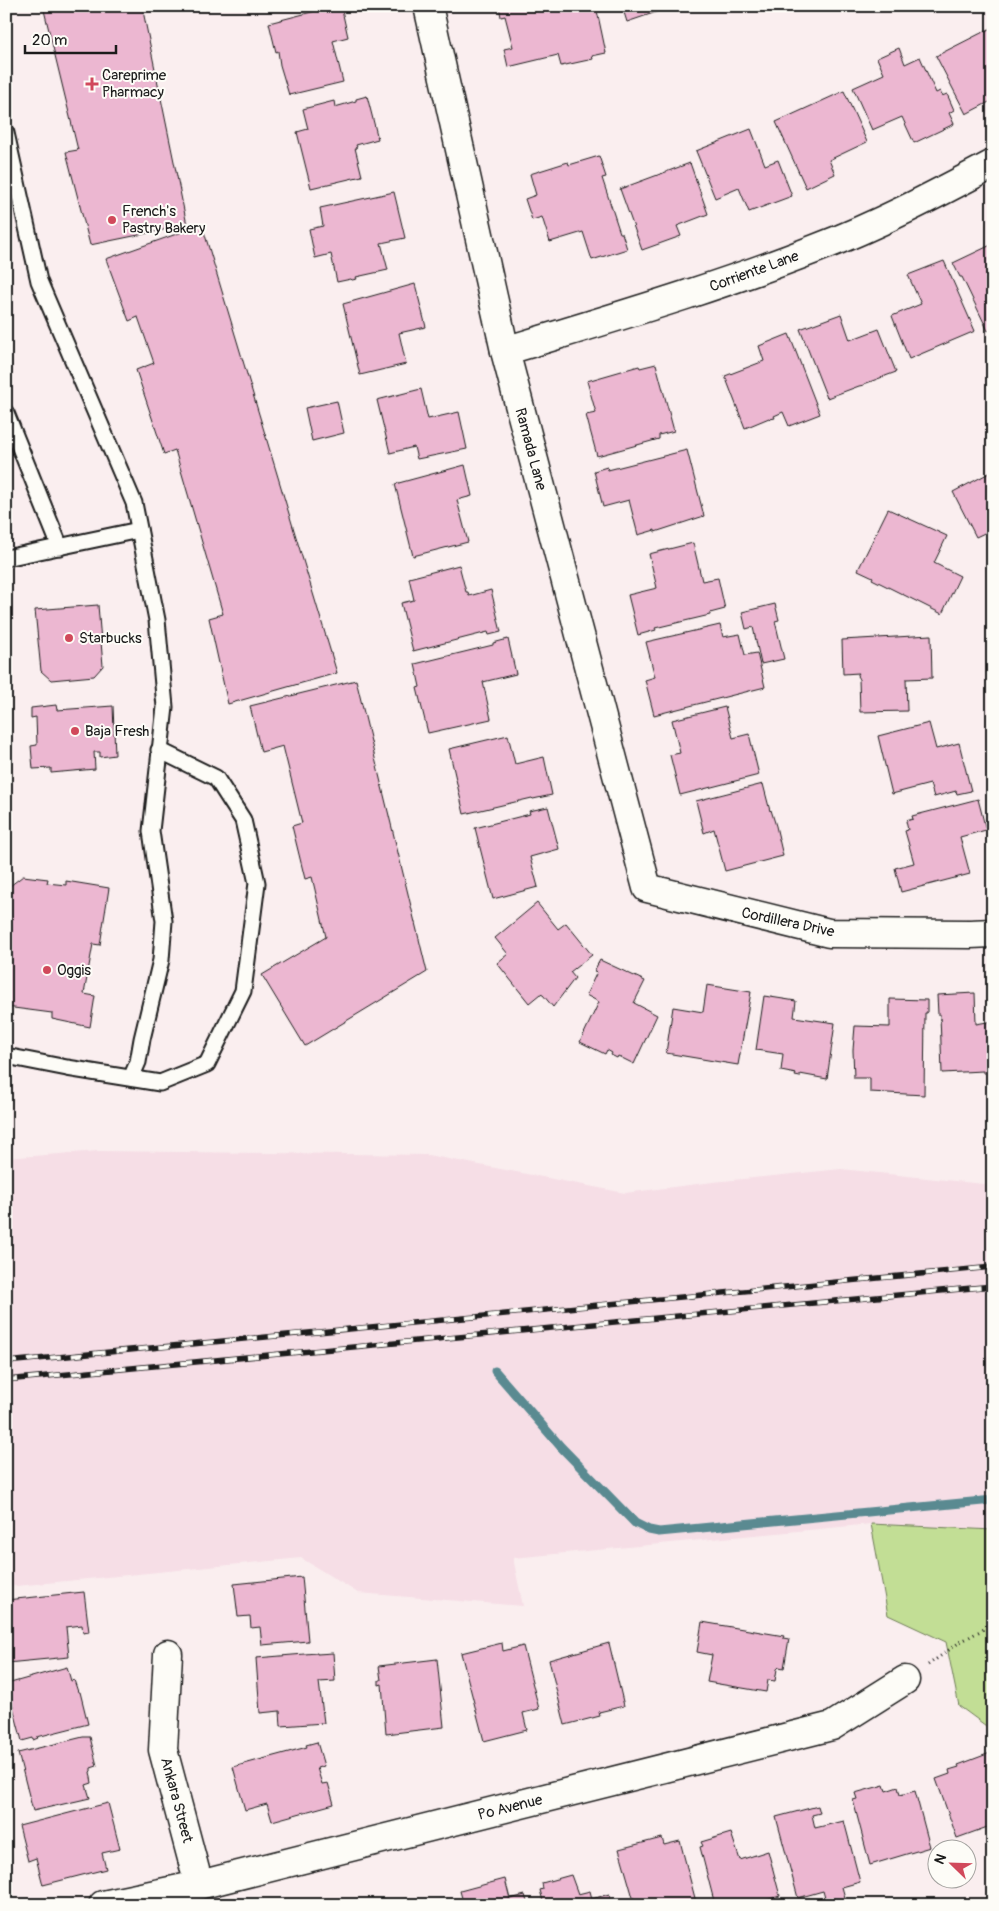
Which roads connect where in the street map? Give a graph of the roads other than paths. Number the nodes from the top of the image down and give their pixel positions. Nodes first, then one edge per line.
1 (428, 6) edge
2 (6, 133) edge
3 (993, 164) edge
4 (505, 351) junction
5 (6, 413) edge
6 (139, 530) junction
7 (60, 547) junction
8 (6, 558) edge
9 (159, 750) junction
10 (647, 888) joint
11 (993, 933) edge
12 (6, 1056) edge
13 (131, 1078) junction
14 (168, 1654) dead end
15 (905, 1680) road end
16 (199, 1885) junction
17 (103, 1905) edge

1 - 4 street, Ramada Lane
2 - 6 lane
3 - 4 street, Corriente Lane
4 - 10 street, Ramada Lane
5 - 7 lane
6 - 7 lane
6 - 9 lane
7 - 8 lane
9 - 13 lane
9 - 13 lane
10 - 11 street, Cordillera Drive
12 - 13 lane
14 - 16 street, Ankara Street
15 - 16 street, Po Avenue
16 - 17 street, Po Avenue

